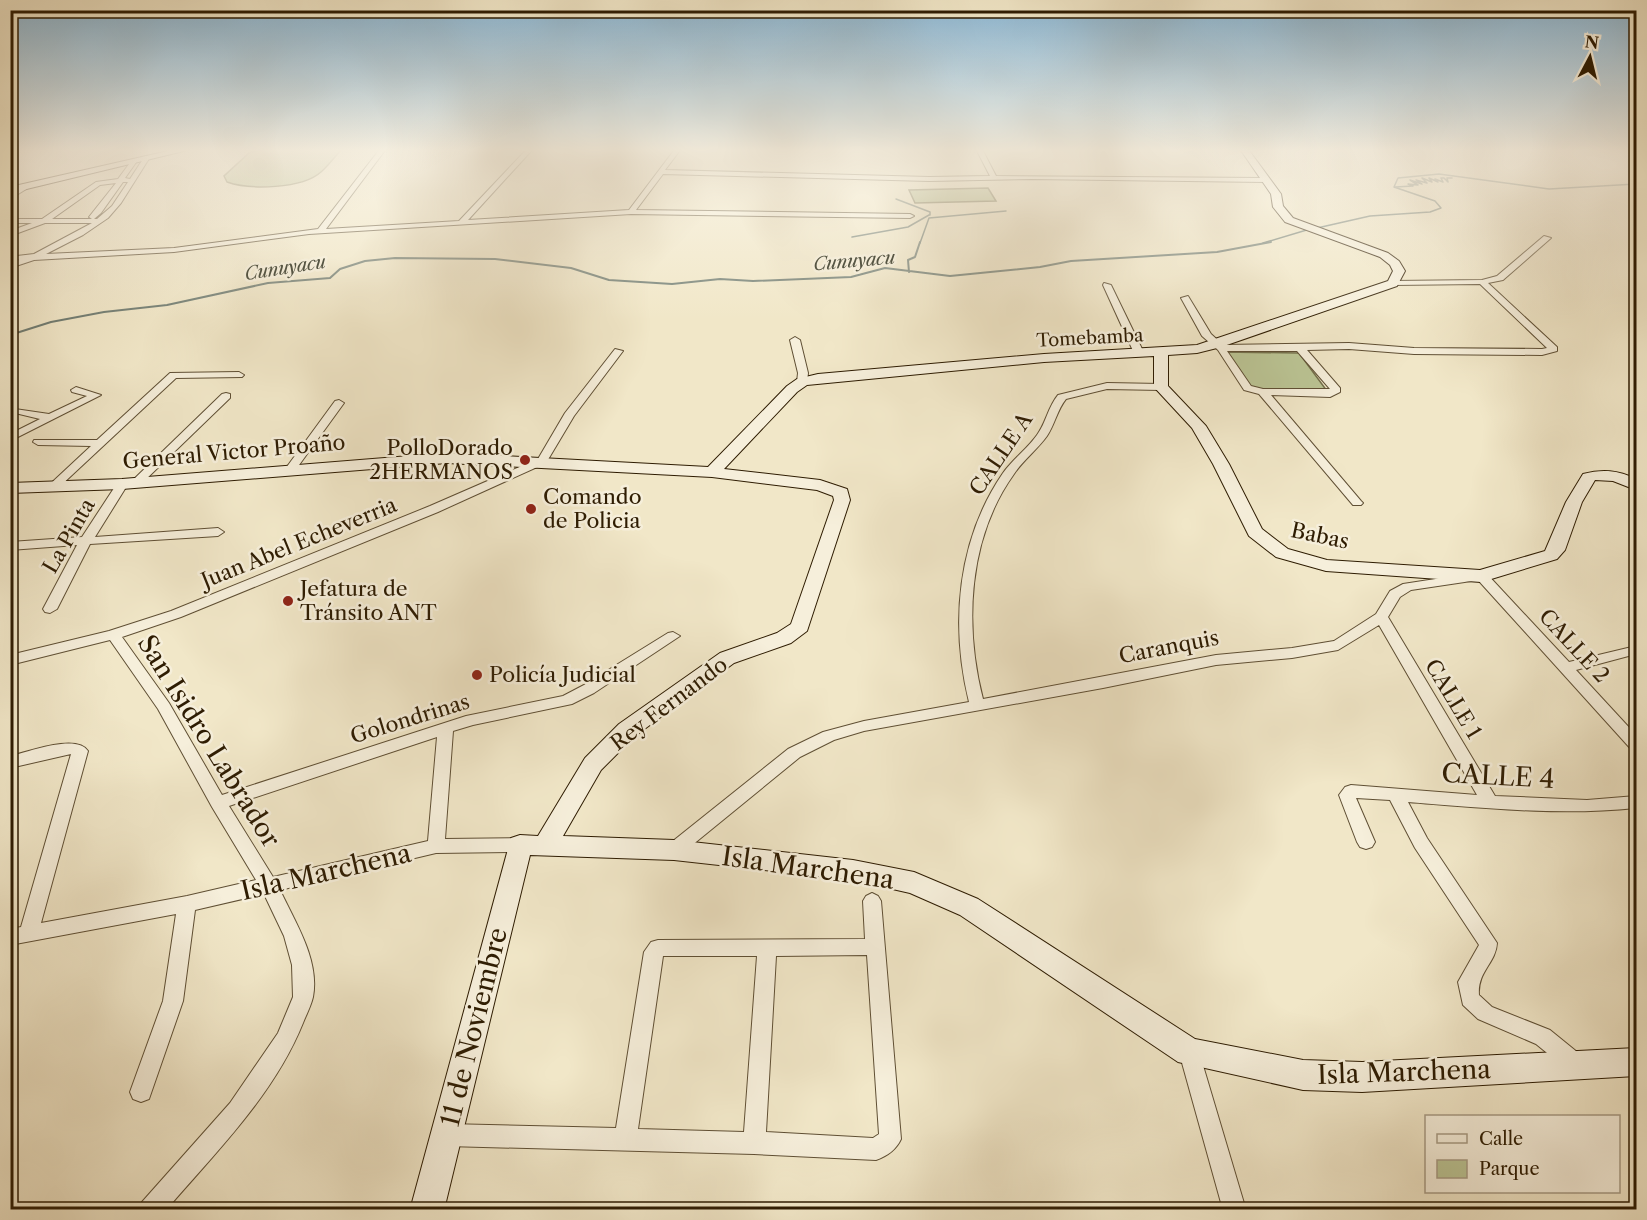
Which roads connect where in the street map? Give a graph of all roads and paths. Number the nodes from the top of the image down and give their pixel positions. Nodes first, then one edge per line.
1 (65, 206) edge
2 (103, 206) edge
3 (115, 206) edge
4 (340, 206) edge
5 (477, 206) edge
6 (636, 206) edge
7 (1278, 206) edge
8 (631, 212) junction
9 (910, 216) dead end
10 (10, 221) edge
11 (44, 221) junction
12 (87, 221) junction
13 (100, 221) junction
14 (460, 224) junction
15 (320, 232) junction
16 (10, 234) edge
17 (1547, 238) dead end
18 (20, 258) junction
19 (31, 259) junction
20 (10, 261) edge
21 (10, 266) edge
22 (1482, 282) junction
23 (1393, 283) junction
24 (1107, 285) dead end
25 (1185, 298) dead end
26 (795, 340) dead end
27 (1219, 346) junction
28 (1300, 348) junction
29 (618, 351) dead end
30 (1139, 353) junction
31 (1161, 353) junction
32 (239, 375) dead end
33 (802, 382) junction
34 (1161, 387) junction
35 (76, 390) dead end
36 (1263, 392) junction
37 (226, 396) dead end
38 (339, 404) dead end
39 (19, 411) dead end
40 (51, 418) junction
41 (10, 438) edge
42 (38, 442) dead end
43 (98, 443) junction
44 (542, 461) junction
45 (290, 470) junction
46 (712, 472) junction
47 (130, 483) junction
48 (1636, 485) edge
49 (53, 487) junction
50 (10, 488) edge
51 (1357, 503) dead end
52 (218, 532) dead end
53 (86, 542) junction
54 (10, 546) edge
55 (1481, 576) junction
56 (50, 609) dead end
57 (1381, 617) junction
58 (800, 627) joint
59 (113, 635) junction
60 (673, 636) dead end
61 (1636, 650) edge
62 (10, 660) edge
63 (1566, 668) junction
64 (977, 705) junction
65 (446, 728) junction
66 (1636, 744) edge
67 (10, 762) edge
68 (1396, 795) junction
69 (1490, 802) junction
70 (1636, 802) edge
71 (218, 803) junction
72 (1366, 842) dead end
73 (533, 844) junction
74 (436, 846) junction
75 (674, 850) junction
76 (269, 886) junction
77 (872, 901) dead end
78 (187, 904) junction
79 (19, 936) edge
80 (767, 947) junction
81 (875, 947) junction
82 (1190, 1052) junction
83 (1636, 1062) edge
84 (1578, 1066) junction
85 (141, 1092) dead end
86 (447, 1135) junction
87 (626, 1140) junction
88 (754, 1143) junction
89 (150, 1209) edge
90 (428, 1209) edge
91 (1235, 1209) edge

1 - 11 street
2 - 12 street
3 - 13 street
4 - 15 street
5 - 14 street
6 - 8 street
7 - 23 street
8 - 9 street
8 - 14 street
10 - 11 street
11 - 12 street
11 - 16 street
12 - 13 street
12 - 18 street
13 - 19 street
14 - 15 street
15 - 19 street
17 - 22 street
18 - 19 street
18 - 20 street
19 - 21 street
22 - 23 street
22 - 28 street
23 - 27 street, Tomebamba
24 - 30 street
25 - 27 street
26 - 33 street
27 - 28 street
27 - 31 street, Tomebamba
27 - 36 street
28 - 36 street
29 - 44 street
30 - 31 street, Tomebamba
30 - 33 street, Tomebamba
31 - 34 street
32 - 43 street
33 - 46 street
34 - 55 street, Babas
34 - 64 street, CALLE A
35 - 40 street
36 - 51 street
37 - 47 street, La Pinta
38 - 45 street
39 - 40 street
40 - 41 street
42 - 43 street
43 - 49 street
44 - 45 street, General Victor Proaño
44 - 46 street, General Victor Proaño
44 - 59 street, Juan Abel Echeverria
45 - 47 street, General Victor Proaño
46 - 58 street, General Victor Proaño
47 - 49 street, General Victor Proaño
47 - 53 street, La Pinta
48 - 55 street, Caranquis
49 - 50 street, General Victor Proaño
52 - 53 street
53 - 54 street
53 - 56 street, La Pinta
55 - 57 street, Caranquis
55 - 63 street, CALLE 2
57 - 64 street, Caranquis
57 - 69 street, CALLE 1
58 - 73 street, Rey Fernando
59 - 62 street, Juan Abel Echeverria
59 - 71 street, San Isidro Labrador
60 - 65 street, Golondrinas
61 - 63 street
63 - 66 street, CALLE 2
64 - 75 street, Caranquis
65 - 71 street, Golondrinas
65 - 74 street
67 - 79 street
68 - 69 street, CALLE 4
68 - 72 street, CALLE 4
68 - 84 street
69 - 70 street, CALLE 4
71 - 76 street, San Isidro Labrador
73 - 74 street, Isla Marchena
73 - 75 street, Isla Marchena
73 - 86 street, 11 de Noviembre
74 - 76 street, Isla Marchena
75 - 82 street, Isla Marchena
76 - 78 street, Isla Marchena
76 - 89 street, San Isidro Labrador
77 - 81 street
78 - 79 street, Isla Marchena
78 - 85 street
80 - 81 street
80 - 87 street
80 - 88 street
81 - 88 street
82 - 84 street, Isla Marchena
82 - 91 street
83 - 84 street, Isla Marchena
86 - 87 street
86 - 90 street, 11 de Noviembre
87 - 88 street

